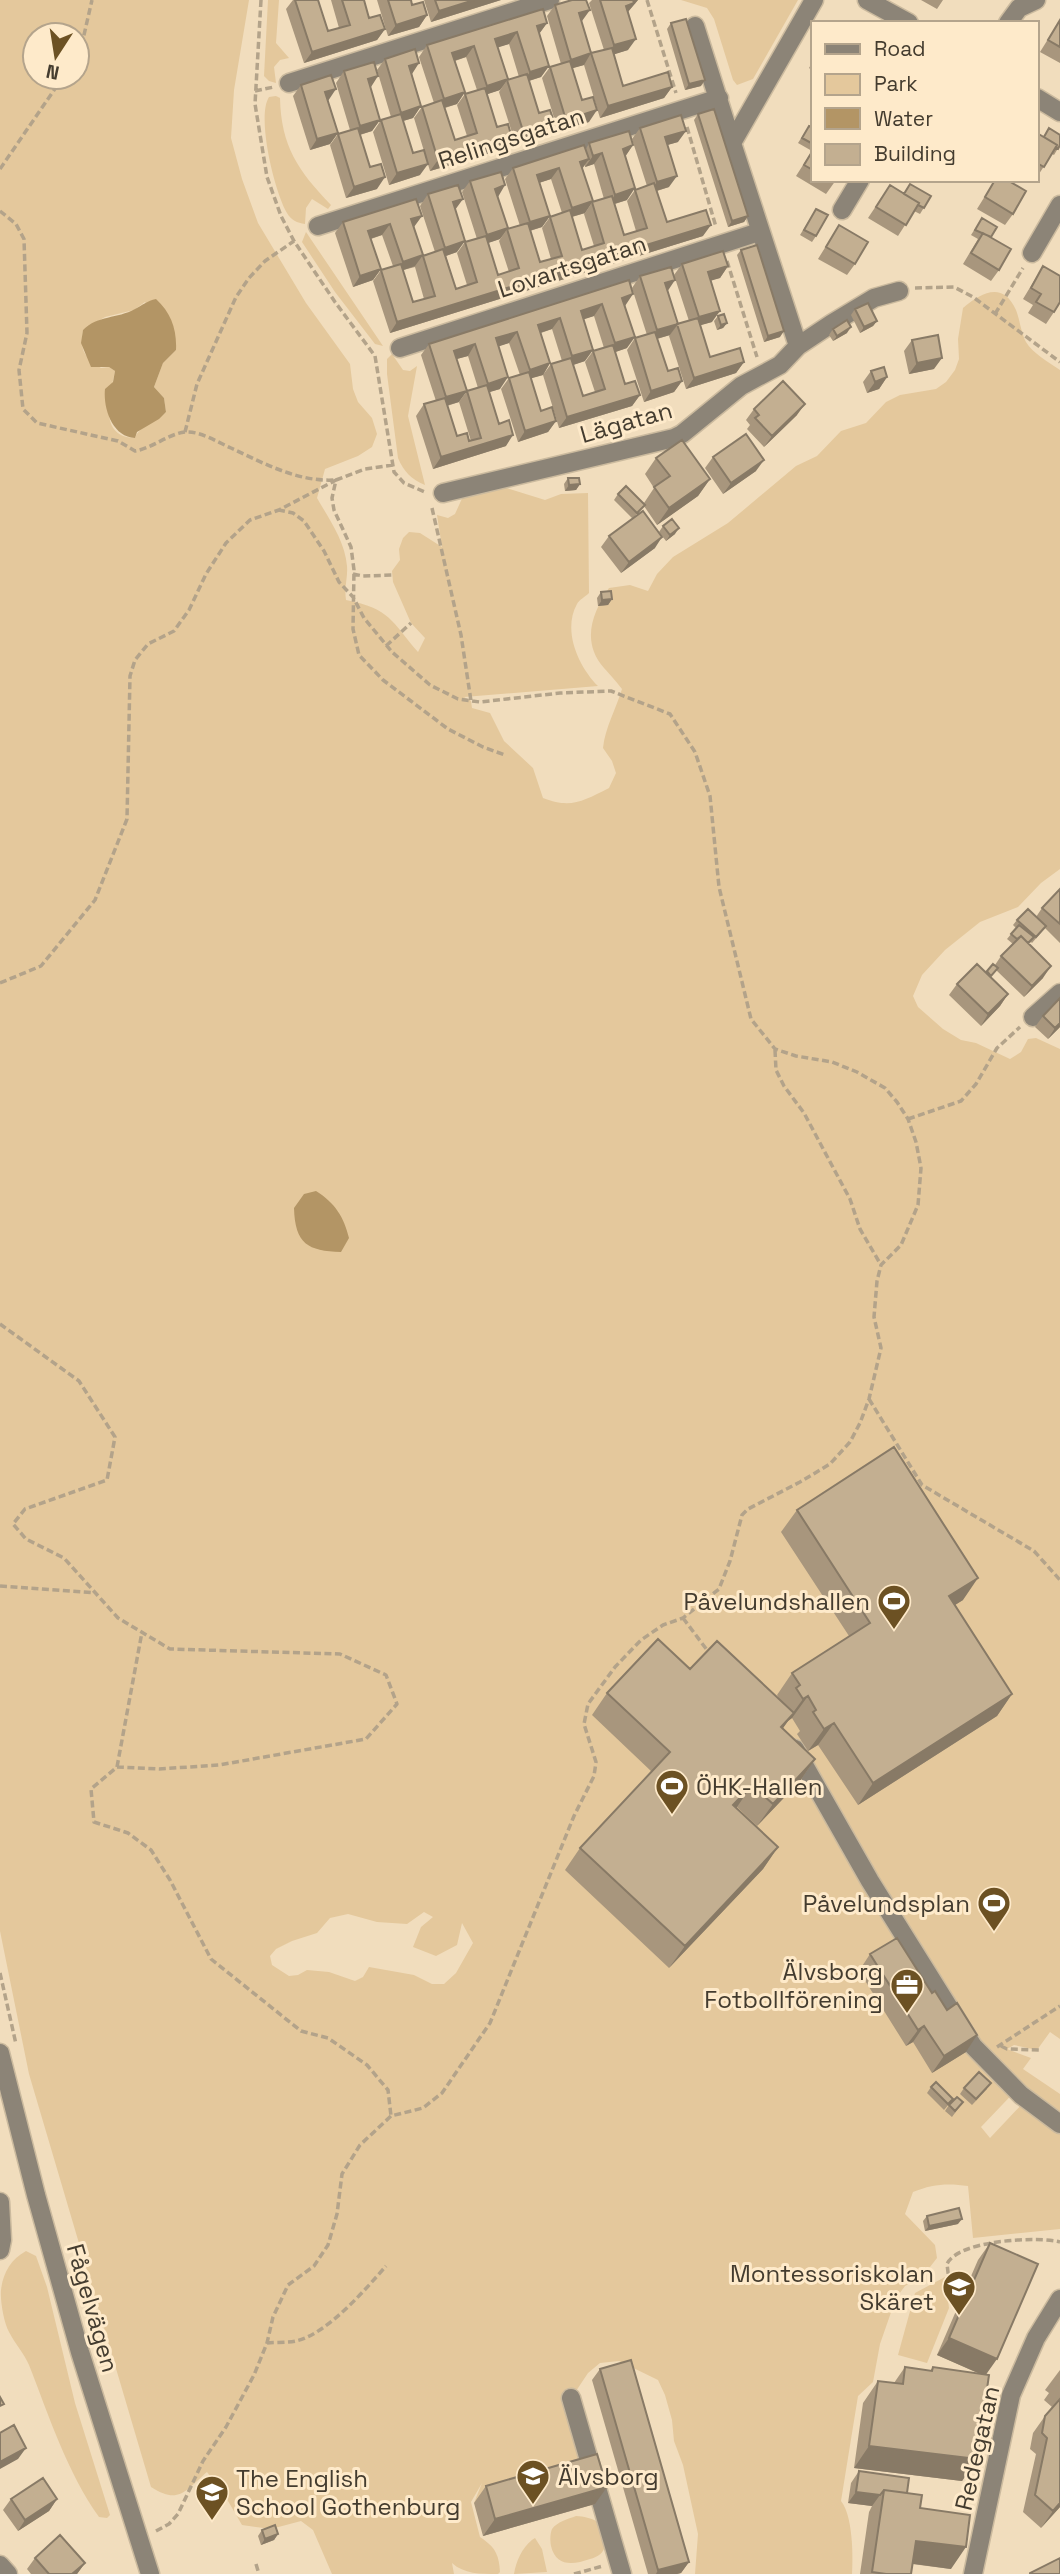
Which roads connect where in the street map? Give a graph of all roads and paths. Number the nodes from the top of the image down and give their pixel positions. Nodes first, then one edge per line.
1 (92, 0) edge
2 (261, 0) edge
3 (551, 0) edge
4 (647, 0) edge
5 (814, 0) edge
6 (867, 0) edge
7 (1029, 1) edge
8 (87, 21) edge
9 (905, 21) edge
10 (1009, 21) edge
11 (695, 26) dead end
12 (289, 83) dead end
13 (53, 91) edge
14 (719, 97) junction
15 (1039, 99) edge
16 (681, 108) junction
17 (1060, 112) edge
18 (732, 143) junction
19 (0, 169) edge
20 (859, 182) edge
21 (1060, 205) edge
22 (842, 210) dead end
23 (0, 211) edge
24 (318, 226) dead end
25 (759, 232) junction
26 (294, 242) junction
27 (722, 244) junction
28 (1032, 253) joint
29 (899, 291) joint
30 (995, 314) junction
31 (797, 346) junction
32 (400, 348) dead end
33 (1060, 362) edge
34 (763, 376) junction
35 (185, 432) junction
36 (393, 465) junction
37 (336, 480) junction
38 (436, 493) junction
39 (279, 510) junction
40 (353, 574) junction
41 (393, 575) dead end
42 (353, 597) junction
43 (411, 623) dead end
44 (386, 646) junction
45 (471, 701) junction
46 (505, 755) dead end
47 (0, 983) edge
48 (1060, 993) edge
49 (1033, 1017) joint
50 (775, 1049) junction
51 (908, 1119) junction
52 (881, 1265) junction
53 (0, 1324) edge
54 (869, 1399) junction
55 (1060, 1580) edge
56 (0, 1586) edge
57 (96, 1593) junction
58 (683, 1618) junction
59 (142, 1632) junction
60 (716, 1660) edge
61 (785, 1731) edge
62 (117, 1767) junction
63 (0, 1973) edge
64 (1060, 2006) edge
65 (1058, 2011) edge
66 (999, 2046) junction
67 (1040, 2050) dead end
68 (0, 2053) edge
69 (19, 2053) dead end
70 (981, 2057) junction
71 (391, 2116) junction
72 (1060, 2124) edge
73 (0, 2202) edge
74 (1060, 2242) edge
75 (0, 2250) edge
76 (386, 2266) dead end
77 (1060, 2299) edge
78 (952, 2305) dead end
79 (267, 2343) junction
80 (571, 2398) dead end
81 (160, 2542) dead end
82 (256, 2564) dead end
83 (0, 2566) edge
84 (597, 2568) junction
85 (620, 2568) edge
86 (585, 2573) edge
87 (8, 2574) edge
88 (150, 2574) edge
89 (259, 2574) edge
90 (574, 2574) edge
91 (599, 2574) edge
92 (973, 2574) edge

1 - 8 path
2 - 26 path
3 - 12 street
4 - 16 path
5 - 18 street
6 - 9 street
7 - 10 street
11 - 14 street
13 - 19 path
14 - 16 street, Relingsgatan
14 - 18 street
15 - 17 street
16 - 24 street, Relingsgatan
16 - 27 path
18 - 25 street
20 - 22 street
21 - 28 street
23 - 35 path
25 - 27 street, Lovartsgatan
25 - 31 street
26 - 35 path
26 - 36 path
27 - 32 street, Lovartsgatan
27 - 34 path
28 - 30 path
29 - 30 path
29 - 31 street, Lägatan
30 - 33 path
31 - 34 street, Lägatan
34 - 38 street, Lägatan
35 - 37 path
36 - 37 path
36 - 38 path
37 - 39 path
37 - 40 path
38 - 45 path
39 - 42 path
39 - 47 path
40 - 41 path
40 - 42 path
42 - 44 path
42 - 46 path
43 - 44 path
44 - 45 path
45 - 50 path
48 - 49 street
49 - 51 path
50 - 51 path
50 - 52 path
51 - 52 path
52 - 54 path
53 - 57 path
54 - 55 path
54 - 58 path
56 - 57 path
57 - 59 path
58 - 60 path
58 - 71 path
59 - 62 path
59 - 62 path
61 - 70 street
62 - 71 path
63 - 69 path
64 - 65 path
65 - 66 path
66 - 67 path
66 - 70 path
68 - 88 street, Fågelvägen
70 - 72 street
71 - 79 path
73 - 75 street
74 - 78 path
76 - 79 path
77 - 92 street, Redegatan
79 - 81 path
80 - 85 street
82 - 89 path
83 - 87 street
84 - 85 path
84 - 86 path
84 - 91 path
86 - 90 path

